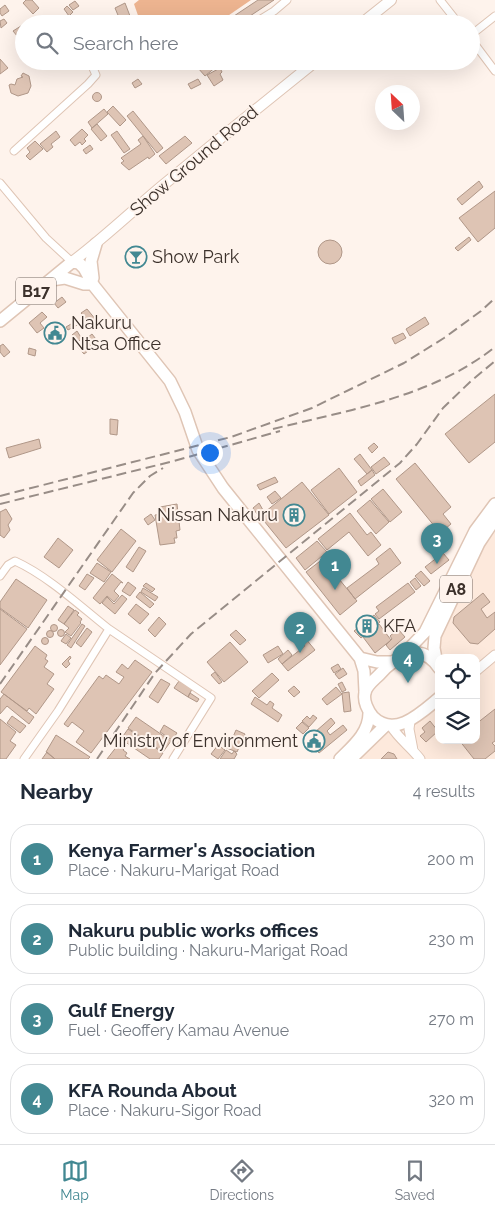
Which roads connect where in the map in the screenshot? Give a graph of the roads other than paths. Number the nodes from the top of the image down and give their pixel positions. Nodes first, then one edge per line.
1 (287, 0) edge
2 (390, 0) edge
3 (440, 0) edge
4 (268, 15) edge
5 (372, 15) edge
6 (452, 15) edge
7 (495, 16) edge
8 (480, 28) edge
9 (480, 51) edge
10 (94, 70) edge
11 (305, 70) edge
12 (495, 71) edge
13 (14, 151) dead end
14 (0, 183) edge
15 (96, 244) junction
16 (72, 262) junction
17 (49, 280) junction
18 (93, 284) junction
19 (0, 321) edge
20 (495, 504) edge
21 (495, 519) edge
22 (0, 576) edge
23 (109, 629) junction
24 (435, 654) edge
25 (495, 655) edge
26 (360, 658) junction
27 (398, 659) junction
28 (435, 663) edge
29 (480, 667) edge
30 (365, 692) junction
31 (438, 699) edge
32 (369, 713) junction
33 (410, 721) junction
34 (388, 725) junction
35 (413, 750) junction
36 (24, 759) edge
37 (173, 759) edge
38 (340, 759) edge
39 (351, 759) edge
40 (420, 759) edge

1 - 4 street
2 - 5 main road
3 - 6 street
7 - 8 street
9 - 12 street
10 - 13 street
11 - 15 main road, Show Ground Road
14 - 16 street
15 - 16 main road, Show Ground Road
15 - 18 main road
16 - 17 main road, B17
16 - 18 main road, B17
17 - 18 main road
17 - 19 main road, B17
18 - 26 main road, B17
20 - 27 main road, A8
21 - 24 main road, A8
22 - 23 street
23 - 36 street
23 - 37 street
25 - 29 street
26 - 27 main road
26 - 30 main road, B17
27 - 28 main road, A8
27 - 30 main road, A8
30 - 32 main road
31 - 33 main road
32 - 34 main road
32 - 38 main road
33 - 34 main road
33 - 35 street
34 - 35 street
34 - 39 main road
35 - 40 street

